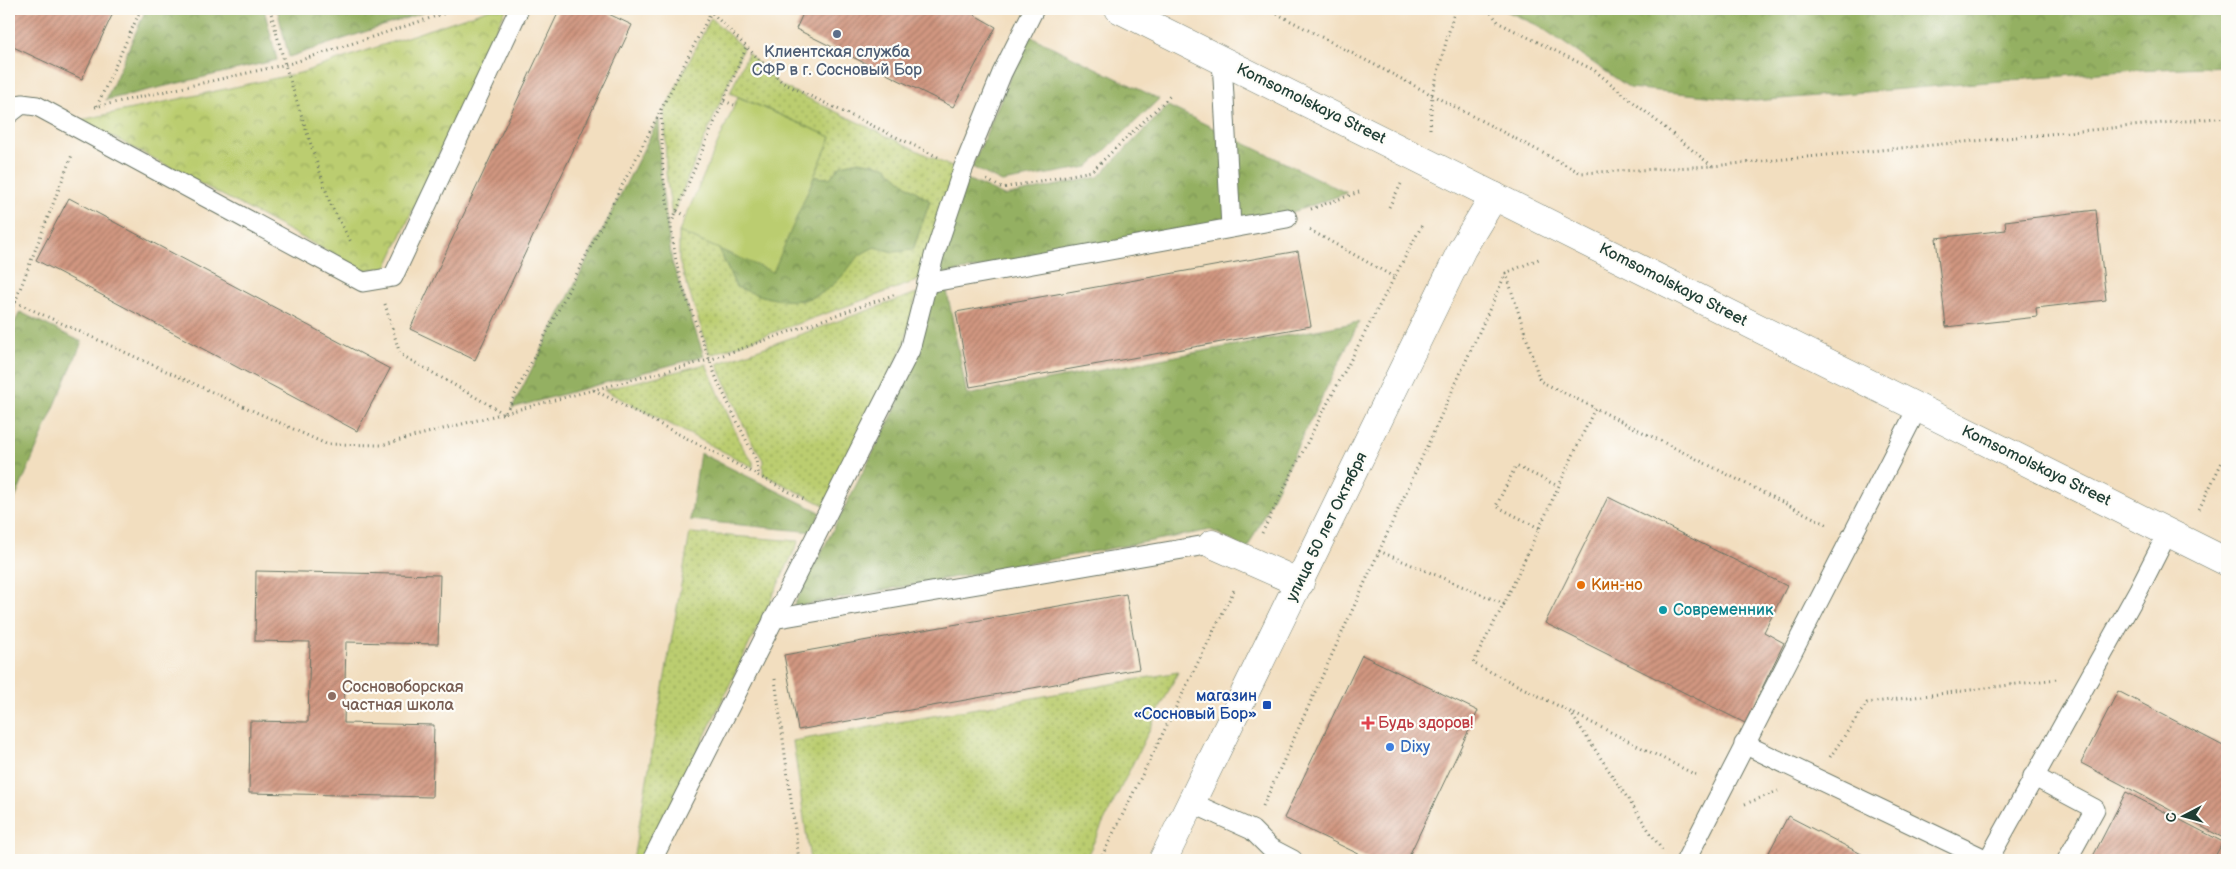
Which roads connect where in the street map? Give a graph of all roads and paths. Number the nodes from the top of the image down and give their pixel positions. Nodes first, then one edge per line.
1 (141, 9) edge
2 (270, 9) edge
3 (458, 9) edge
4 (519, 9) edge
5 (706, 9) edge
6 (1034, 9) edge
7 (1119, 9) edge
8 (1268, 9) edge
9 (1456, 9) edge
10 (1488, 9) edge
11 (711, 10) edge
12 (746, 48) junction
13 (1222, 60) junction
14 (285, 65) junction
15 (1432, 94) junction
16 (1171, 95) dead end
17 (724, 101) junction
18 (97, 106) junction
19 (734, 106) dead end
20 (661, 108) junction
21 (9, 114) edge
22 (54, 116) junction
23 (2227, 117) edge
24 (1430, 129) dead end
25 (82, 132) junction
26 (1712, 166) junction
27 (963, 169) junction
28 (1402, 182) dead end
29 (1359, 192) dead end
30 (1494, 196) junction
31 (1388, 208) dead end
32 (677, 211) junction
33 (686, 216) dead end
34 (1287, 218) junction
35 (671, 225) junction
36 (1231, 227) junction
37 (1541, 258) dead end
38 (1506, 274) junction
39 (1394, 277) dead end
40 (378, 279) junction
41 (927, 283) junction
42 (15, 302) junction
43 (9, 315) edge
44 (709, 360) junction
45 (594, 390) junction
46 (1918, 407) junction
47 (1595, 408) junction
48 (505, 414) junction
49 (2227, 452) edge
50 (759, 476) junction
51 (1558, 486) junction
52 (2198, 509) dead end
53 (828, 512) junction
54 (1539, 528) junction
55 (2168, 532) junction
56 (1852, 537) junction
57 (1212, 544) joint
58 (1380, 551) junction
59 (2227, 562) edge
60 (1300, 583) junction
61 (1504, 604) junction
62 (773, 619) junction
63 (2090, 675) junction
64 (775, 677) dead end
65 (1570, 711) junction
66 (1744, 744) junction
67 (2033, 776) junction
68 (1813, 777) junction
69 (1722, 788) junction
70 (1192, 803) junction
71 (1707, 819) junction
72 (1252, 830) junction
73 (1663, 852) dead end
74 (652, 860) edge
75 (799, 860) edge
76 (1163, 860) edge
77 (1293, 860) edge
78 (1686, 860) edge
79 (1987, 860) edge
80 (2067, 860) edge

1 - 18 path
2 - 14 path
3 - 14 path
4 - 40 lane
5 - 11 path
6 - 27 lane
7 - 13 street, Komsomolskaya Street
8 - 15 path
9 - 15 path
10 - 26 path
11 - 12 path
11 - 20 path
12 - 17 path
12 - 27 path
13 - 30 street, Komsomolskaya Street
13 - 36 lane
14 - 18 path
14 - 40 path
15 - 24 path
15 - 26 path
16 - 27 path
17 - 19 path
17 - 32 path
18 - 22 path
20 - 35 path
20 - 48 path
21 - 22 lane
22 - 25 lane
23 - 26 path
25 - 40 lane
25 - 42 path
27 - 41 lane
28 - 31 path
29 - 34 path
30 - 46 street, Komsomolskaya Street
30 - 60 street, улица 50 лет Октября
32 - 33 path
32 - 35 path
34 - 36 lane
34 - 39 path
35 - 44 path
36 - 41 lane
37 - 38 path
38 - 47 path
38 - 58 path
40 - 48 path
41 - 44 path
41 - 53 lane
42 - 43 path
42 - 48 path
44 - 45 path
44 - 50 path
45 - 48 path
45 - 50 path
46 - 55 street, Komsomolskaya Street
46 - 56 lane
47 - 51 path
47 - 56 path
49 - 52 path
50 - 53 path
51 - 54 path
51 - 54 path
53 - 62 lane
54 - 61 path
55 - 59 street, Komsomolskaya Street
55 - 63 lane
56 - 66 lane
57 - 60 street
57 - 62 lane
58 - 61 path
58 - 72 path
60 - 70 street, улица 50 лет Октября
61 - 65 path
62 - 74 lane
63 - 67 lane
63 - 68 path
64 - 75 path
65 - 69 path
65 - 73 path
66 - 68 lane
66 - 69 lane
67 - 79 lane
67 - 80 lane
68 - 71 path
68 - 79 lane
69 - 71 lane
70 - 72 lane
70 - 76 street, улица 50 лет Октября
71 - 78 lane
72 - 77 lane

